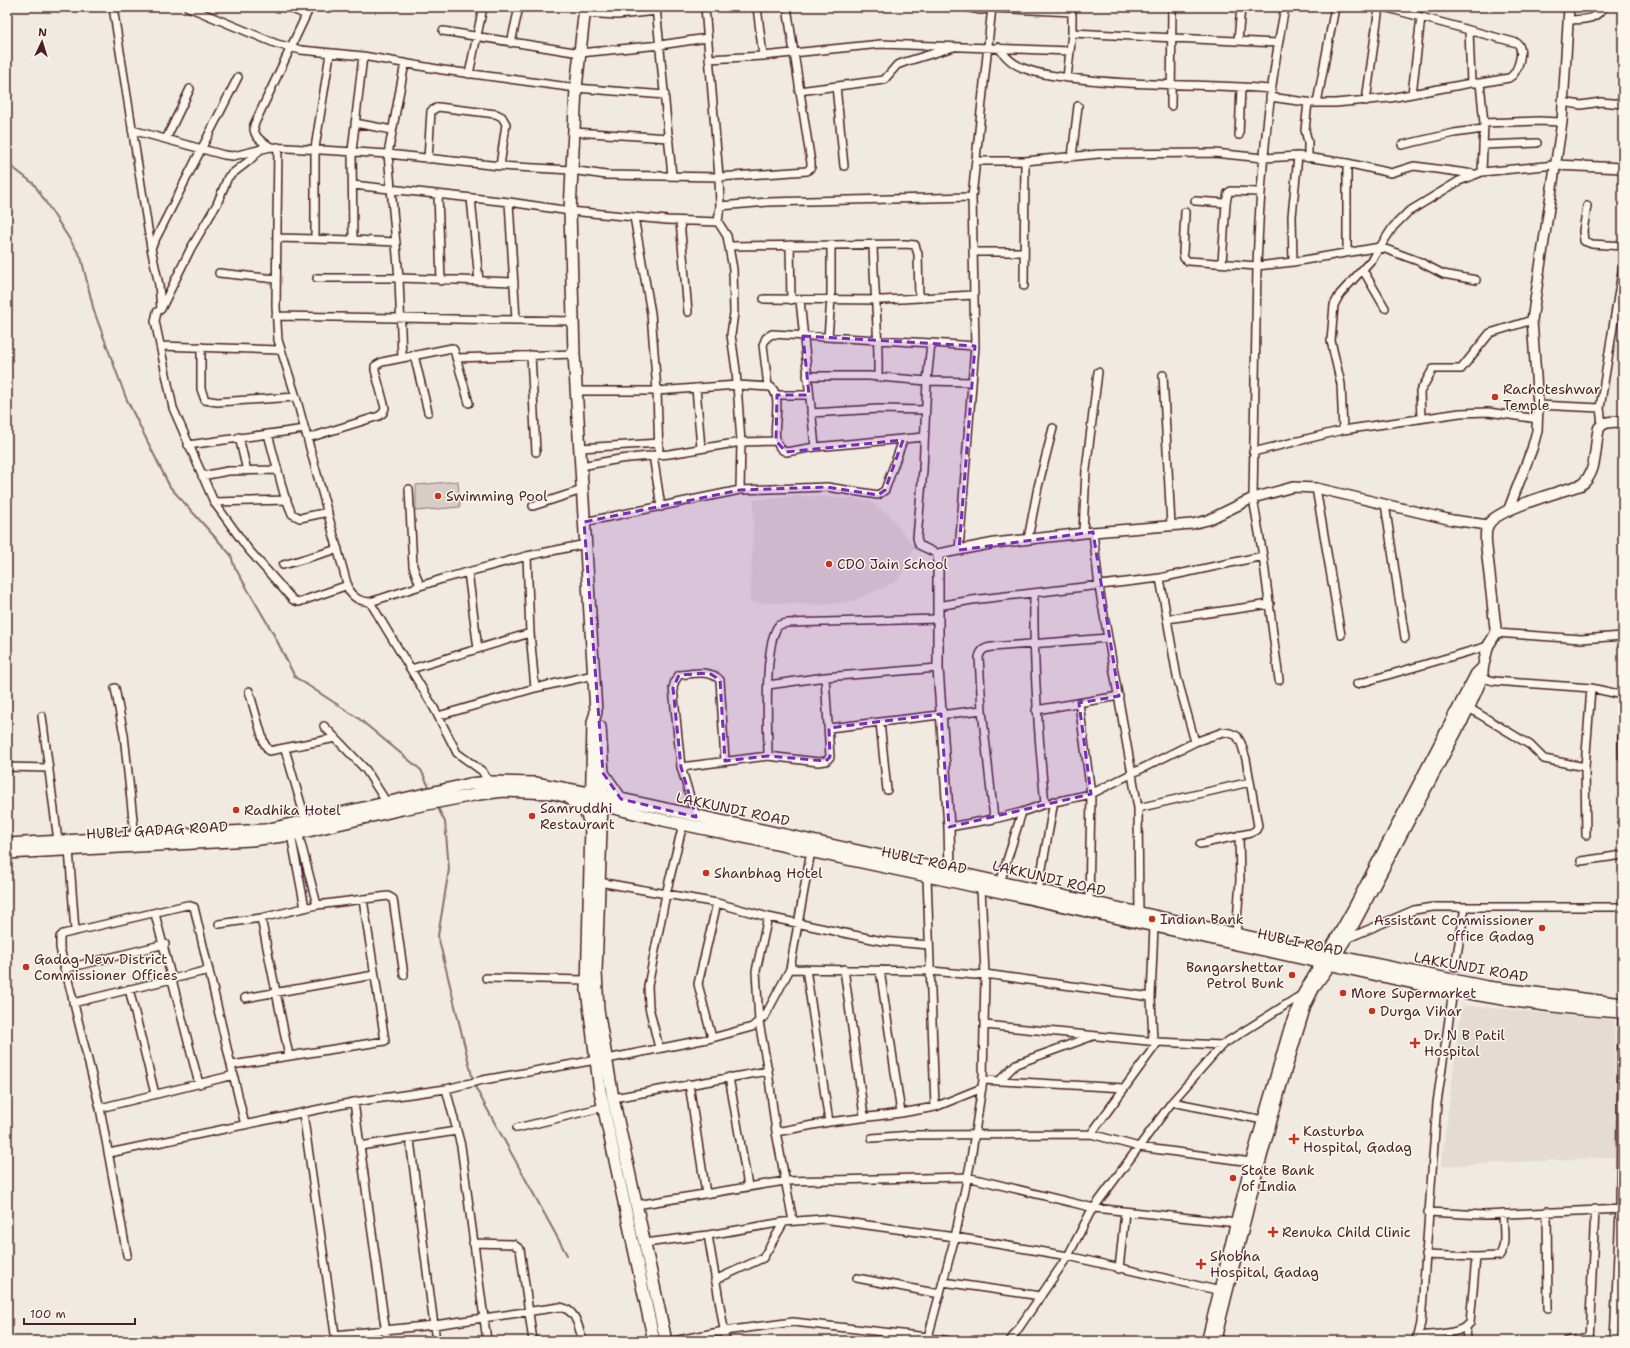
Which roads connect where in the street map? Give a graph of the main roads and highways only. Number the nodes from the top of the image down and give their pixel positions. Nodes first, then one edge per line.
1 (585, 10) edge
2 (1623, 422) edge
3 (1483, 667) junction
4 (1458, 718) junction
5 (598, 773) junction
6 (569, 793) junction
7 (621, 799) junction
8 (597, 800) junction
9 (402, 809) joint
10 (623, 811) junction
11 (596, 826) junction
12 (7, 844) edge
13 (7, 853) edge
14 (1329, 959) junction
15 (1622, 1010) edge
16 (602, 1059) junction
17 (654, 1341) edge
18 (666, 1341) edge
19 (1208, 1341) edge
20 (1215, 1341) edge

1 - 5 main road
2 - 3 main road
3 - 4 main road
3 - 4 main road
4 - 14 main road
4 - 14 main road
5 - 6 main road
5 - 7 main road
5 - 8 main road
6 - 8 main road, HUBLI ROAD
6 - 9 main road, HUBLI ROAD
6 - 11 main road
6 - 12 main road, HUBLI GADAG ROAD
7 - 8 main road, LAKKUNDI ROAD
7 - 14 main road, LAKKUNDI ROAD
8 - 10 main road, HUBLI ROAD
8 - 11 main road
9 - 13 main road, HUBLI GADAG ROAD
10 - 11 main road
10 - 14 main road, HUBLI ROAD
11 - 16 main road
11 - 16 main road
14 - 15 main road, LAKKUNDI ROAD
14 - 15 main road, HUBLI ROAD
14 - 19 main road
14 - 20 main road
16 - 17 main road
16 - 18 main road

